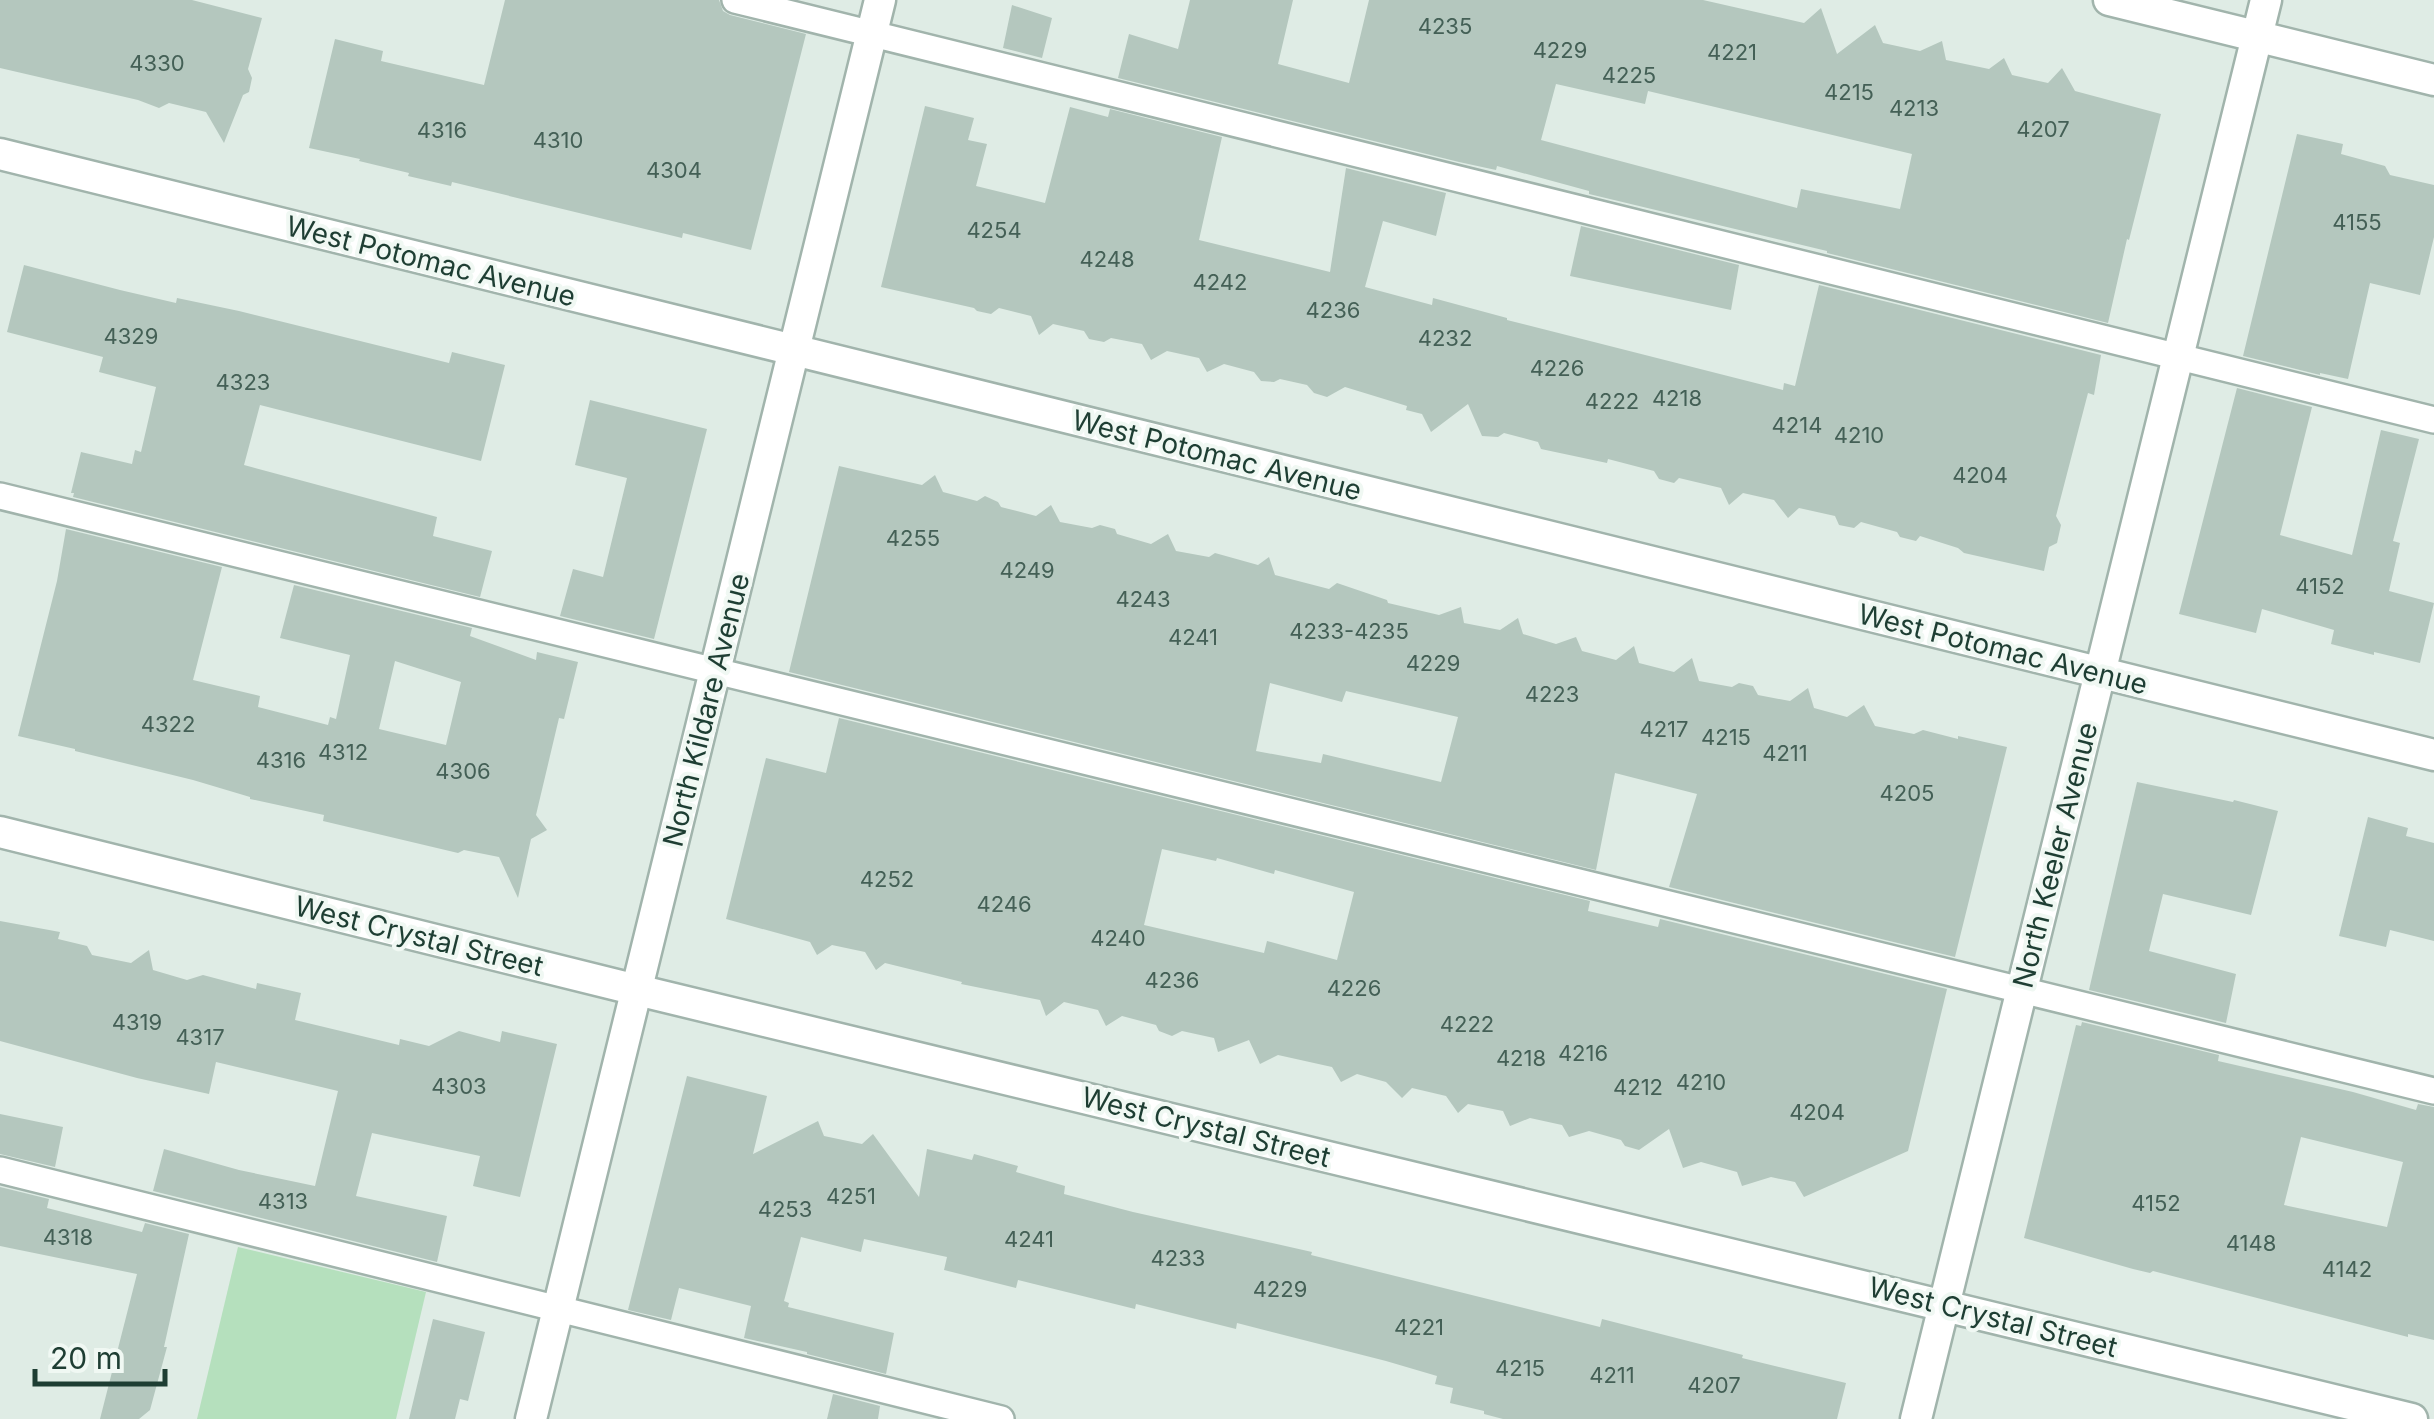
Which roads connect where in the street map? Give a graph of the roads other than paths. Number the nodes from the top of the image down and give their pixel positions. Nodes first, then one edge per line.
1 (735, 0) edge
2 (880, 0) edge
3 (2109, 0) edge
4 (2266, 0) edge
5 (872, 34) junction
6 (2257, 36) junction
7 (2434, 80) edge
8 (0, 154) edge
9 (794, 350) junction
10 (2178, 356) junction
11 (2434, 420) edge
12 (0, 496) edge
13 (715, 671) junction
14 (2100, 673) junction
15 (2434, 756) edge
16 (0, 832) edge
17 (636, 990) junction
18 (2022, 990) junction
19 (2434, 1091) edge
20 (0, 1170) edge
21 (1944, 1306) junction
22 (558, 1309) junction
23 (531, 1419) edge
24 (1001, 1419) edge
25 (1916, 1419) edge
26 (2412, 1419) edge

1 - 5 lane
2 - 5 street, North Kildare Avenue
3 - 6 street
4 - 6 street, North Keeler Avenue
5 - 9 street, North Kildare Avenue
5 - 10 lane
6 - 7 street
6 - 10 street, North Keeler Avenue
8 - 9 street, West Potomac Avenue
9 - 13 street, North Kildare Avenue
9 - 14 street, West Potomac Avenue
10 - 11 lane
10 - 14 street, North Keeler Avenue
12 - 13 lane
13 - 17 street, North Kildare Avenue
13 - 18 lane
14 - 15 street, West Potomac Avenue
14 - 18 street, North Keeler Avenue
16 - 17 street, West Crystal Street
17 - 21 street, West Crystal Street
17 - 22 street, North Kildare Avenue
18 - 19 lane
18 - 21 street, North Keeler Avenue
20 - 22 lane
21 - 25 street, North Keeler Avenue
21 - 26 street, West Crystal Street
22 - 23 street, North Kildare Avenue
22 - 24 lane

